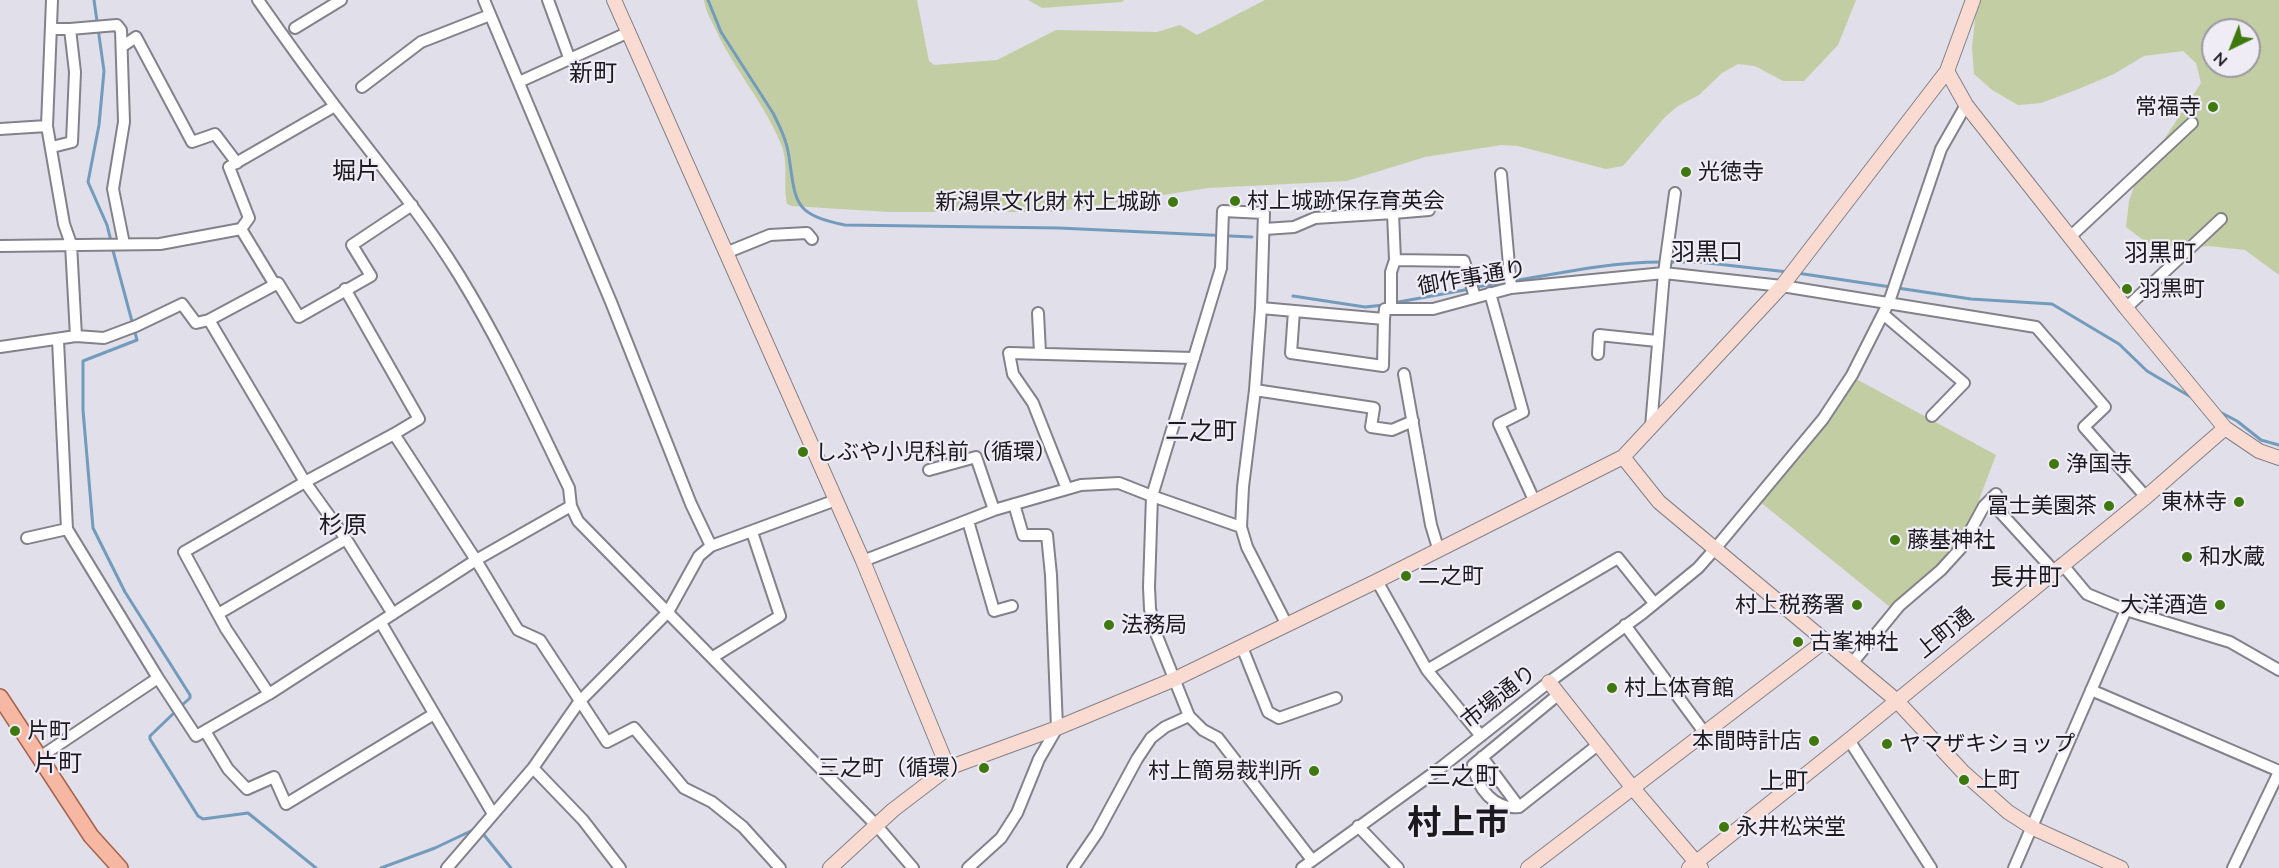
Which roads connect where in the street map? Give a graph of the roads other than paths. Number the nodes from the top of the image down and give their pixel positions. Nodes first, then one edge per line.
1 (52, 0) edge
2 (258, 0) edge
3 (341, 0) edge
4 (484, 0) edge
5 (548, 0) edge
6 (614, 0) edge
7 (1973, 0) edge
8 (490, 15) junction
9 (295, 28) dead end
10 (51, 29) junction
11 (70, 29) junction
12 (629, 32) junction
13 (123, 46) junction
14 (570, 60) junction
15 (1947, 71) junction
16 (519, 82) junction
17 (362, 87) dead end
18 (1966, 105) junction
19 (335, 106) junction
20 (2192, 123) dead end
21 (47, 126) junction
22 (0, 129) edge
23 (52, 147) junction
24 (237, 163) junction
25 (1501, 174) dead end
26 (1676, 193) dead end
27 (412, 206) junction
28 (1429, 210) dead end
29 (1394, 213) junction
30 (2221, 219) dead end
31 (241, 229) junction
32 (1265, 229) junction
33 (2071, 236) junction
34 (812, 239) dead end
35 (71, 244) junction
36 (124, 244) junction
37 (0, 246) edge
38 (728, 252) junction
39 (1395, 261) junction
40 (1664, 273) junction
41 (274, 285) junction
42 (1782, 286) junction
43 (1511, 288) junction
44 (345, 289) junction
45 (1490, 293) junction
46 (1475, 297) junction
47 (1889, 302) junction
48 (1261, 308) junction
49 (1390, 308) junction
50 (2126, 308) junction
51 (1294, 311) junction
52 (1038, 313) dead end
53 (1883, 314) junction
54 (1383, 319) junction
55 (209, 320) junction
56 (76, 336) junction
57 (58, 340) junction
58 (1657, 341) junction
59 (0, 347) edge
60 (1040, 353) junction
61 (1598, 354) dead end
62 (1194, 358) junction
63 (1404, 374) dead end
64 (1255, 390) junction
65 (1932, 416) dead end
66 (1413, 421) junction
67 (1652, 428) junction
68 (2225, 428) junction
69 (394, 434) junction
70 (1623, 456) junction
71 (2279, 458) edge
72 (929, 470) dead end
73 (305, 482) junction
74 (1067, 489) junction
75 (1152, 496) junction
76 (2146, 497) junction
77 (836, 500) junction
78 (1534, 500) junction
79 (1014, 504) junction
80 (571, 506) junction
81 (994, 510) junction
82 (968, 521) junction
83 (1241, 527) junction
84 (67, 529) junction
85 (752, 532) junction
86 (27, 538) dead end
87 (346, 539) junction
88 (711, 546) junction
89 (1438, 549) junction
90 (1714, 550) junction
91 (476, 560) junction
92 (863, 561) junction
93 (2058, 567) junction
94 (1377, 581) junction
95 (1654, 603) junction
96 (1012, 606) dead end
97 (2126, 610) junction
98 (668, 612) junction
99 (218, 614) junction
100 (393, 614) junction
101 (381, 623) junction
102 (1287, 625) junction
103 (1625, 625) junction
104 (1826, 640) junction
105 (1242, 647) junction
106 (712, 657) junction
107 (1853, 662) junction
108 (1427, 670) junction
109 (2279, 670) edge
110 (158, 678) junction
111 (1175, 679) junction
112 (1549, 682) junction
113 (2091, 690) junction
114 (270, 694) junction
115 (1559, 694) junction
116 (1336, 698) dead end
117 (1896, 700) junction
118 (579, 702) junction
119 (3, 707) edge
120 (434, 714) junction
121 (1189, 716) junction
122 (1058, 728) junction
123 (205, 731) junction
124 (1704, 732) junction
125 (1481, 736) junction
126 (1850, 740) junction
127 (1599, 744) junction
128 (40, 757) junction
129 (1482, 757) junction
130 (533, 768) junction
131 (948, 768) junction
132 (2279, 771) edge
133 (1632, 787) junction
134 (1519, 807) junction
135 (493, 814) junction
136 (877, 826) junction
137 (1358, 826) junction
138 (2033, 828) junction
139 (1312, 860) junction
140 (1695, 866) edge
141 (120, 868) edge
142 (447, 868) edge
143 (620, 868) edge
144 (780, 868) edge
145 (830, 868) edge
146 (914, 868) edge
147 (968, 868) edge
148 (1073, 868) edge
149 (1302, 868) edge
150 (1398, 868) edge
151 (1528, 868) edge
152 (1931, 868) edge
153 (2014, 868) edge
154 (2121, 868) edge
155 (2233, 868) edge

1 - 10 street
2 - 19 street
3 - 9 street
4 - 8 street
5 - 14 street
6 - 12 street
7 - 15 street
8 - 16 street
8 - 17 street
10 - 11 street
10 - 21 street
11 - 13 street
11 - 23 street
12 - 14 street
12 - 38 street
13 - 24 street
13 - 36 street
14 - 16 street
15 - 18 street
15 - 42 street
16 - 88 street
18 - 33 street
18 - 47 street, 市場通り
19 - 24 street
19 - 27 street
20 - 33 street
21 - 22 street
21 - 23 street
23 - 35 street
24 - 31 street
25 - 43 street
26 - 40 street
27 - 44 street
27 - 80 street
28 - 29 street
29 - 32 street
29 - 39 street
30 - 50 street
31 - 36 street
31 - 41 street
32 - 48 street
32 - 62 street
33 - 50 street
34 - 38 street
35 - 36 street
35 - 37 street
35 - 56 street
38 - 77 street
39 - 46 street
39 - 49 street
40 - 42 street, 御作事通り
40 - 43 street, 御作事通り
40 - 58 street
41 - 44 street
41 - 55 street
42 - 47 street, 御作事通り
42 - 67 street
43 - 45 street, 御作事通り
44 - 69 street
45 - 46 street, 御作事通り
45 - 78 street
46 - 49 street, 御作事通り
47 - 53 street, 市場通り
47 - 76 street, 御作事通り
48 - 51 street
48 - 64 street
49 - 54 street, 御作事通り
50 - 68 street
51 - 54 street
51 - 54 street
52 - 60 street
53 - 65 street
53 - 90 street, 市場通り
55 - 56 street
55 - 73 street
56 - 57 street
57 - 59 street
57 - 84 street
58 - 61 street
58 - 67 street
60 - 62 street
60 - 74 street
62 - 75 street
63 - 66 street
64 - 66 street
64 - 83 street
66 - 89 street
67 - 70 street
68 - 71 street
68 - 76 street, 上町通
69 - 73 street
69 - 91 street
70 - 78 street
70 - 90 street
72 - 81 street
73 - 87 street
73 - 99 street
74 - 75 street
74 - 79 street
75 - 83 street
75 - 111 street
76 - 93 street, 上町通
77 - 85 street
77 - 92 street
78 - 89 street
79 - 81 street
79 - 122 street
80 - 91 street
80 - 98 street
81 - 82 street
82 - 92 street
82 - 96 street
83 - 102 street
84 - 86 street
84 - 110 street
85 - 88 street
85 - 106 street
87 - 99 street
87 - 100 street
88 - 98 street
89 - 94 street
90 - 95 street, 市場通り
90 - 104 street
91 - 100 street
91 - 118 street
92 - 131 street
93 - 97 street
93 - 107 street
93 - 117 street, 上町通
94 - 102 street
94 - 108 street
95 - 103 street, 市場通り
95 - 108 street
97 - 109 street
97 - 113 street
98 - 106 street
98 - 118 street
99 - 114 street
100 - 101 street
101 - 114 street
101 - 120 street
102 - 105 street
103 - 112 street, 市場通り
103 - 124 street
104 - 107 street
104 - 124 street
105 - 111 street
105 - 116 street
106 - 136 street
107 - 117 street
108 - 125 street
110 - 123 street
110 - 128 street
111 - 121 street
111 - 122 street
112 - 115 street
112 - 125 street, 市場通り
113 - 132 street
113 - 138 street
114 - 123 street
115 - 127 street
115 - 129 street
117 - 126 street, 上町通
117 - 138 street
118 - 130 street
118 - 144 street
119 - 128 main road
120 - 123 street
120 - 135 street
121 - 139 street
121 - 148 street
122 - 131 street
122 - 147 street
124 - 133 street
125 - 137 street, 市場通り
126 - 140 street, 上町通
126 - 152 street
127 - 133 street
127 - 134 street
128 - 141 main road
129 - 134 street
129 - 134 street
130 - 135 street
130 - 143 street
131 - 136 street
132 - 155 street
133 - 140 street
133 - 151 street
135 - 142 street
136 - 145 street
136 - 146 street
137 - 139 street, 市場通り
137 - 150 street
138 - 153 street
138 - 154 street
139 - 149 street, 市場通り

